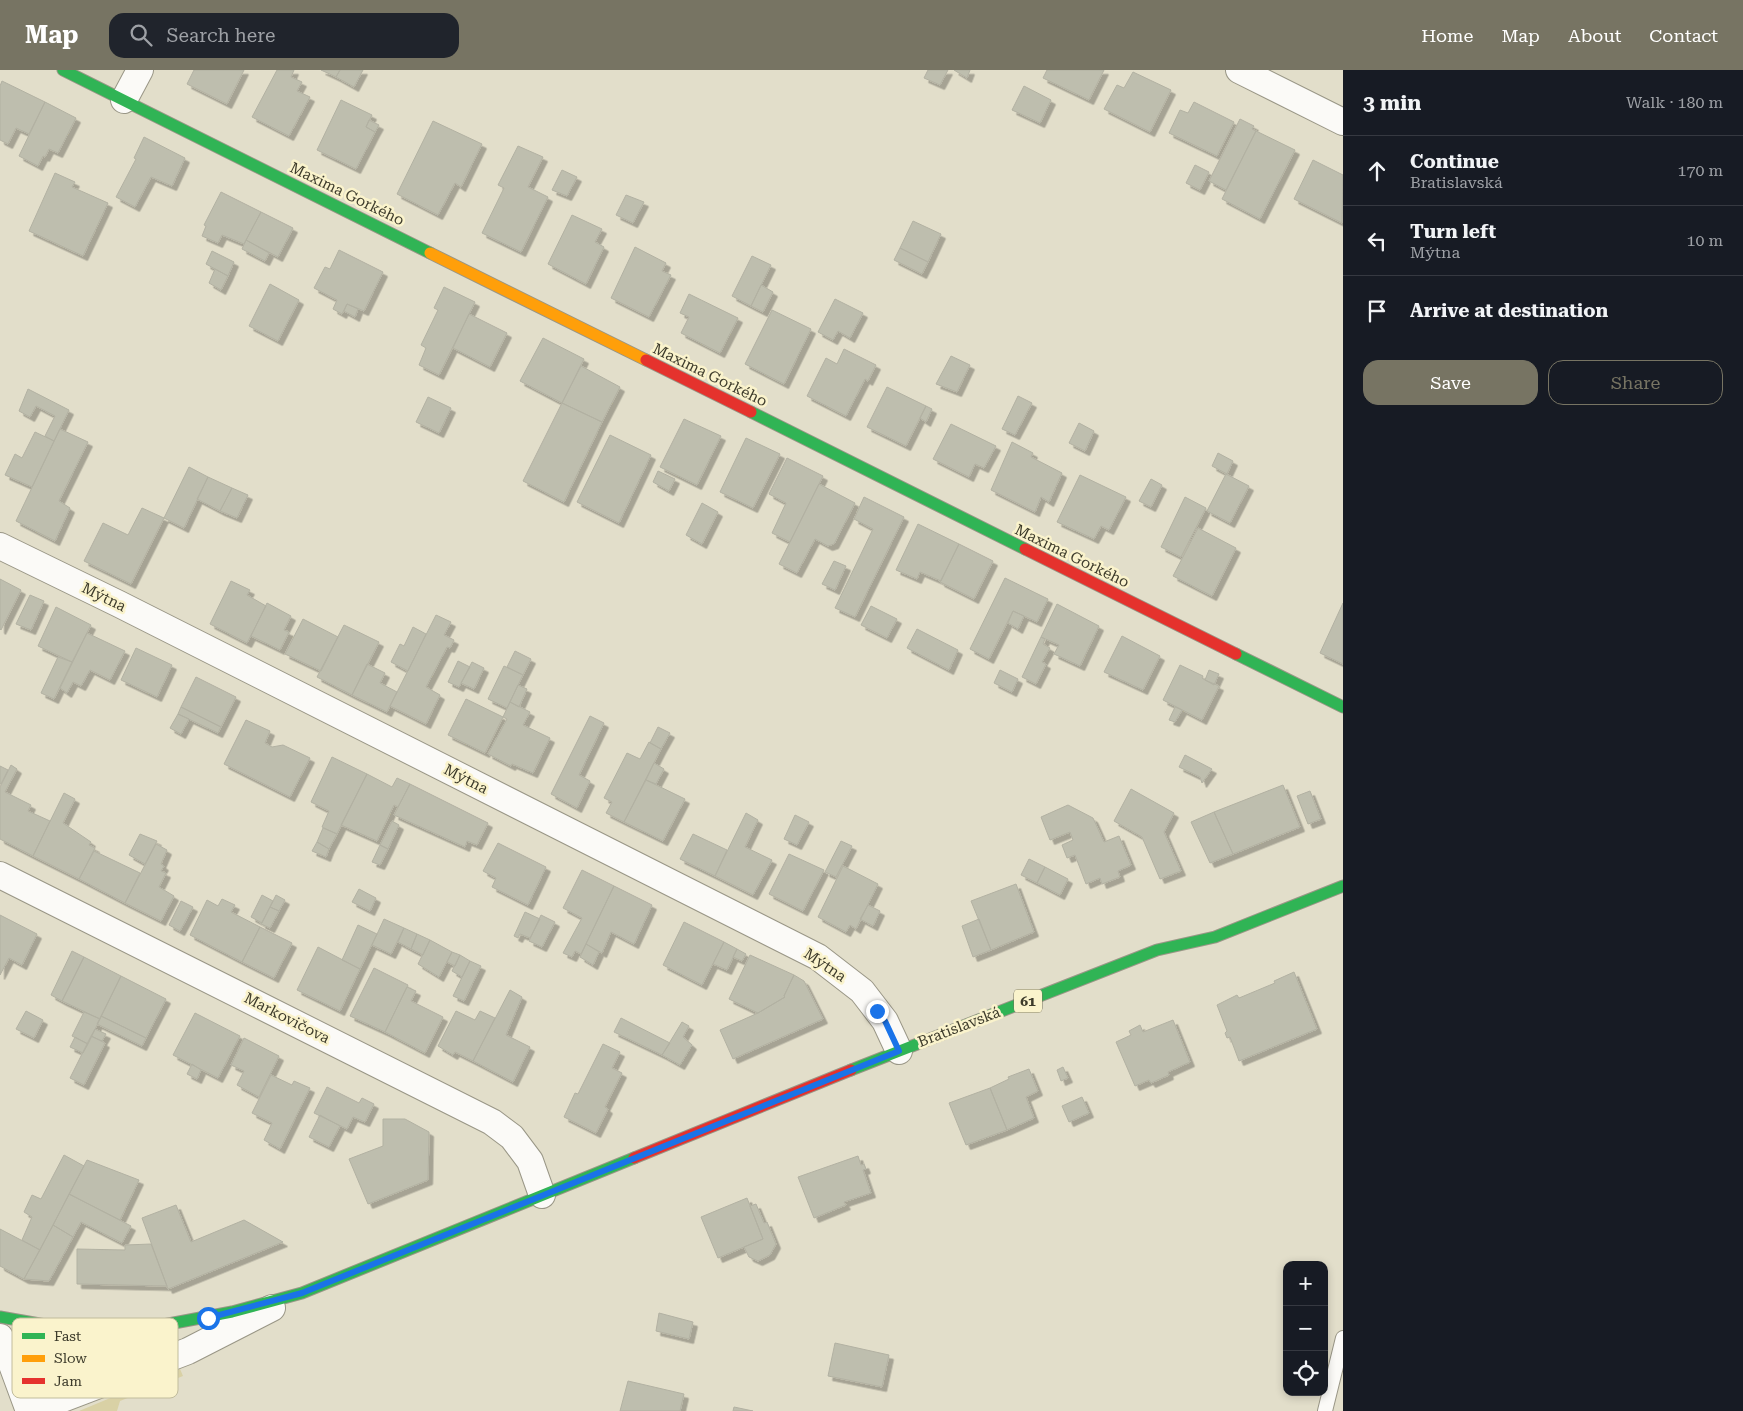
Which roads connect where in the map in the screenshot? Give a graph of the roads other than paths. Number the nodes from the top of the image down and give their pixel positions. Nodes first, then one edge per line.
1 (63, 70) edge
2 (140, 70) edge
3 (1239, 70) edge
4 (124, 100) junction
5 (1343, 122) edge
6 (0, 546) edge
7 (1343, 707) edge
8 (0, 874) edge
9 (1343, 886) edge
10 (899, 1051) junction
11 (542, 1195) junction
12 (302, 1293) junction
13 (178, 1323) edge
14 (0, 1337) edge
15 (1343, 1338) edge
16 (178, 1354) edge
17 (12, 1364) edge
18 (25, 1398) edge
19 (64, 1398) edge
20 (30, 1411) edge
21 (1324, 1411) edge

1 - 4 street, Maxima Gorkého
2 - 4 street
3 - 5 street
4 - 7 street, Maxima Gorkého
6 - 10 street, Mýtna
8 - 11 street, Markovičova
9 - 10 street, Bratislavská / 61
10 - 11 street, Bratislavská / 61
11 - 12 street, Bratislavská / 61
12 - 13 street, Bratislavská / 61
12 - 16 street, Bratislavská
14 - 17 street
15 - 21 lane
18 - 20 street
19 - 20 street, Bratislavská

